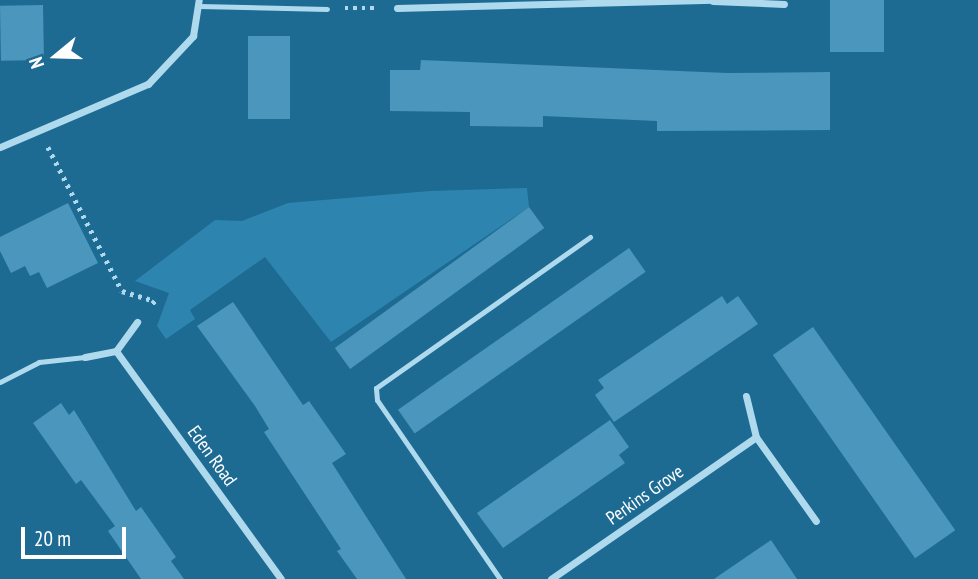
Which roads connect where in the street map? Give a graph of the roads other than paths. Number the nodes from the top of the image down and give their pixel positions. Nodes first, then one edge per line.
1 (713, 0) edge
2 (199, 3) edge
3 (444, 4) edge
4 (784, 4) dead end
5 (397, 8) road end
6 (327, 9) road end
7 (0, 147) edge
8 (590, 237) dead end
9 (137, 323) road end
10 (116, 351) junction
11 (85, 357) joint
12 (0, 382) edge
13 (746, 396) dead end
14 (756, 437) junction
15 (816, 521) dead end
16 (281, 579) edge
17 (500, 579) edge
18 (551, 579) edge

1 - 3 street
1 - 4 street
2 - 6 lane
2 - 7 street
3 - 5 street
8 - 17 lane
9 - 10 street
10 - 11 street
10 - 16 street, Eden Road
11 - 12 lane
13 - 14 street
14 - 15 street
14 - 18 street, Perkins Grove

